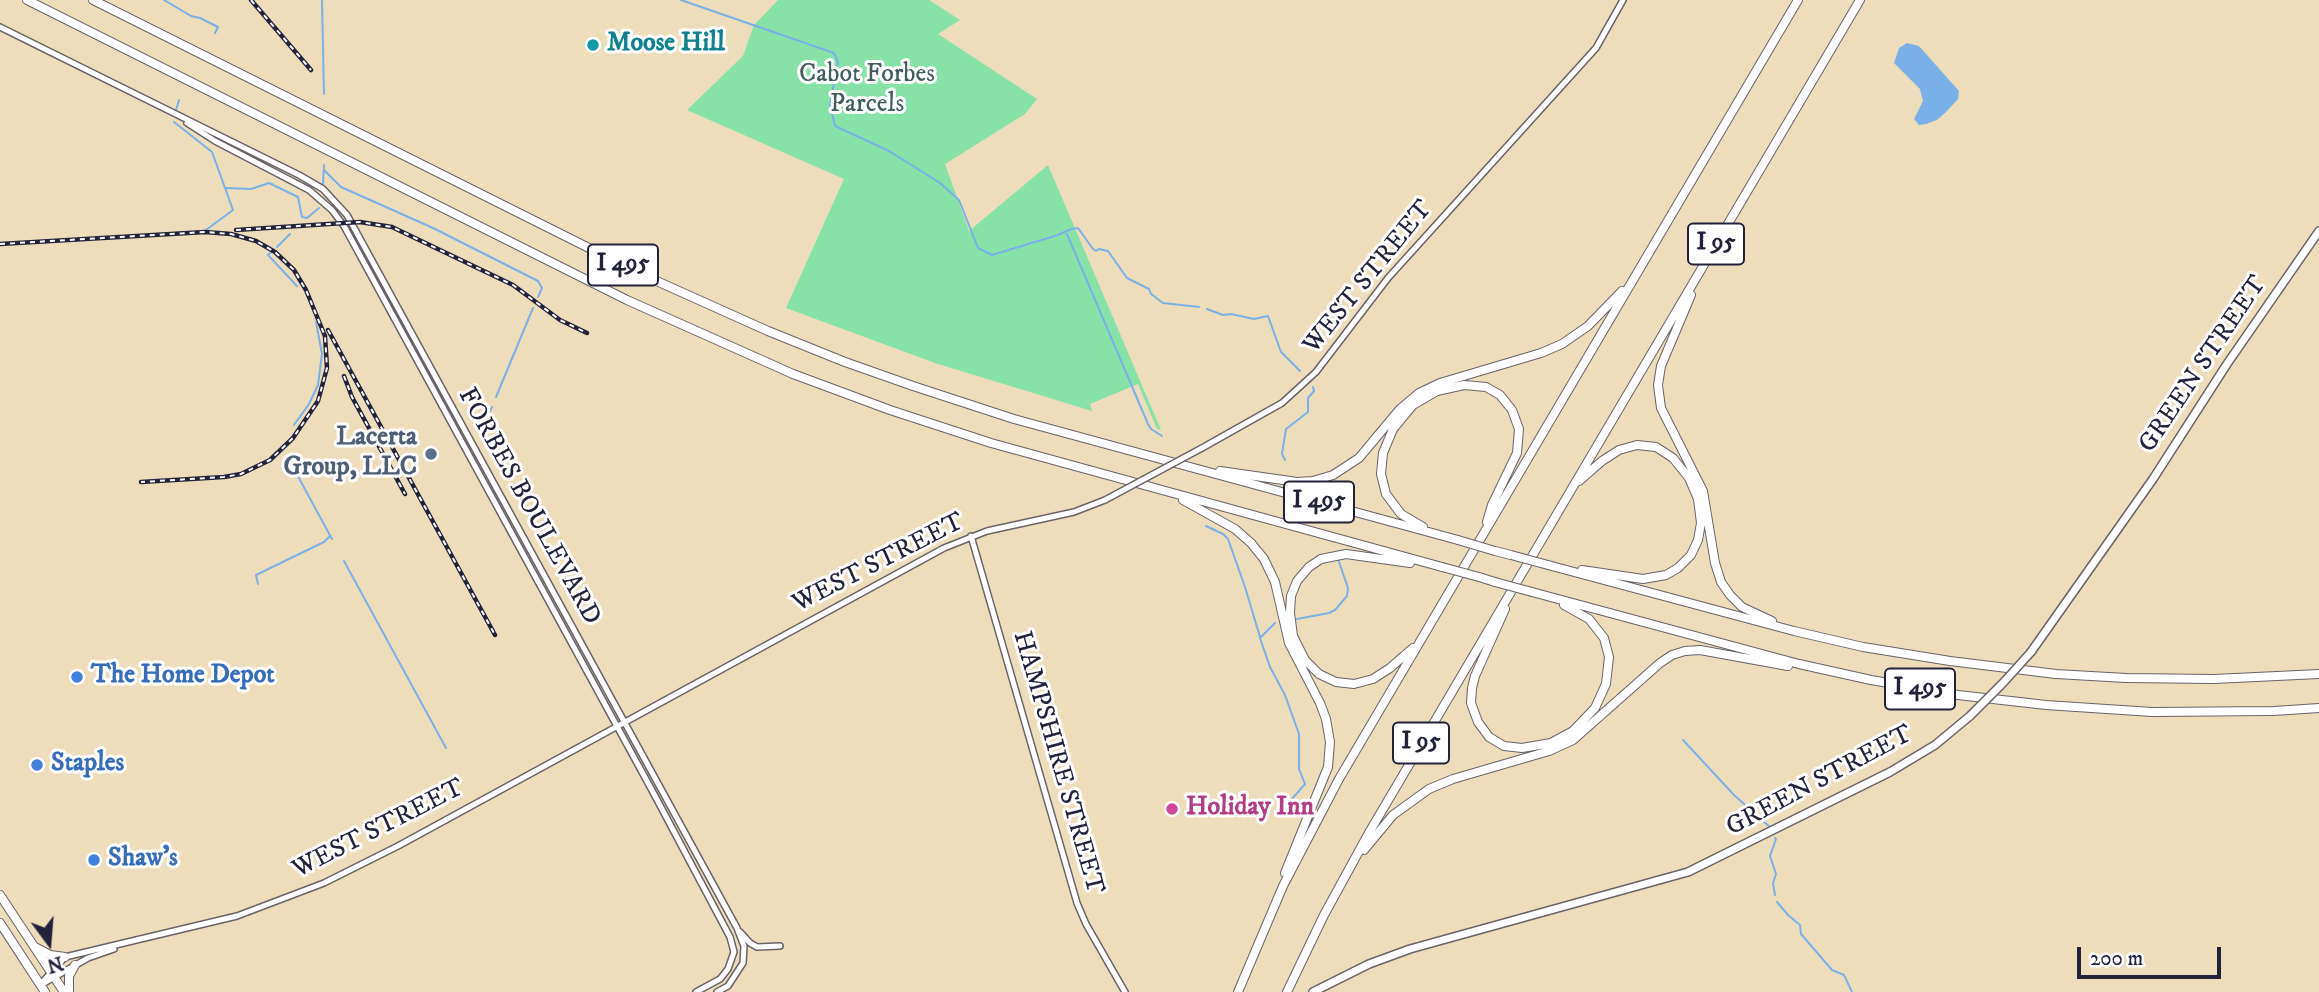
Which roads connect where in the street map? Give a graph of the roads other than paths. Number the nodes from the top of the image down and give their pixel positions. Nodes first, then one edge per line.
1 (27, 0) edge
2 (93, 0) edge
3 (1623, 0) edge
4 (1798, 0) edge
5 (1860, 0) edge
6 (0, 27) edge
7 (173, 114) junction
8 (2319, 231) edge
9 (1702, 267) junction
10 (1634, 279) junction
11 (1179, 464) junction
12 (1572, 488) junction
13 (1168, 492) junction
14 (971, 536) junction
15 (1482, 536) junction
16 (1458, 540) junction
17 (1548, 565) junction
18 (1442, 567) junction
19 (1513, 589) junction
20 (1532, 592) junction
21 (1828, 639) junction
22 (1420, 641) junction
23 (2319, 674) edge
24 (1853, 676) junction
25 (2319, 708) edge
26 (623, 722) junction
27 (617, 726) junction
28 (0, 895) edge
29 (1332, 899) junction
30 (1276, 902) junction
31 (0, 923) edge
32 (737, 928) junction
33 (133, 942) junction
34 (34, 946) junction
35 (780, 946) dead end
36 (65, 957) junction
37 (75, 965) junction
38 (52, 975) junction
39 (43, 988) edge
40 (1288, 991) edge
41 (66, 992) edge
42 (696, 992) edge
43 (717, 992) edge
44 (1125, 992) edge
45 (1238, 992) edge
46 (1312, 992) edge

1 - 13 highway, I 495
2 - 11 highway, I 495
3 - 14 street, WEST STREET, bridge
4 - 10 highway, I 95
5 - 9 highway, I 95
6 - 7 street, FORBES BOULEVARD
7 - 26 street, FORBES BOULEVARD
7 - 27 street, FORBES BOULEVARD
8 - 46 main road, GREEN STREET, bridge
9 - 12 highway, I 95
9 - 21 highway
10 - 11 highway
10 - 15 highway, I 95
11 - 16 highway, I 495
12 - 17 highway
12 - 19 highway, I 95
13 - 18 highway, I 495
13 - 30 highway
14 - 26 street, WEST STREET
14 - 44 street, HAMPSHIRE STREET
15 - 16 highway
15 - 22 highway, I 95
16 - 17 highway, I 495, bridge
17 - 21 highway, I 495
18 - 20 highway, I 495, bridge
18 - 22 highway
19 - 20 highway
19 - 29 highway, I 95
20 - 24 highway, I 495
21 - 23 highway, I 495
22 - 30 highway, I 95
24 - 25 highway, I 495
24 - 29 highway
26 - 27 street, WEST STREET
26 - 32 street, FORBES BOULEVARD
27 - 33 street, WEST STREET
27 - 42 street, FORBES BOULEVARD
28 - 34 highway
29 - 40 highway, I 95
30 - 45 highway, I 95
31 - 39 highway
32 - 35 street
32 - 43 street, FORBES BOULEVARD
33 - 36 street, WEST STREET
33 - 37 street, WEST STREET
34 - 36 highway
34 - 38 highway
36 - 38 street, WEST STREET
37 - 38 street, WEST STREET
37 - 41 highway
38 - 39 street, WEST STREET
38 - 41 highway

